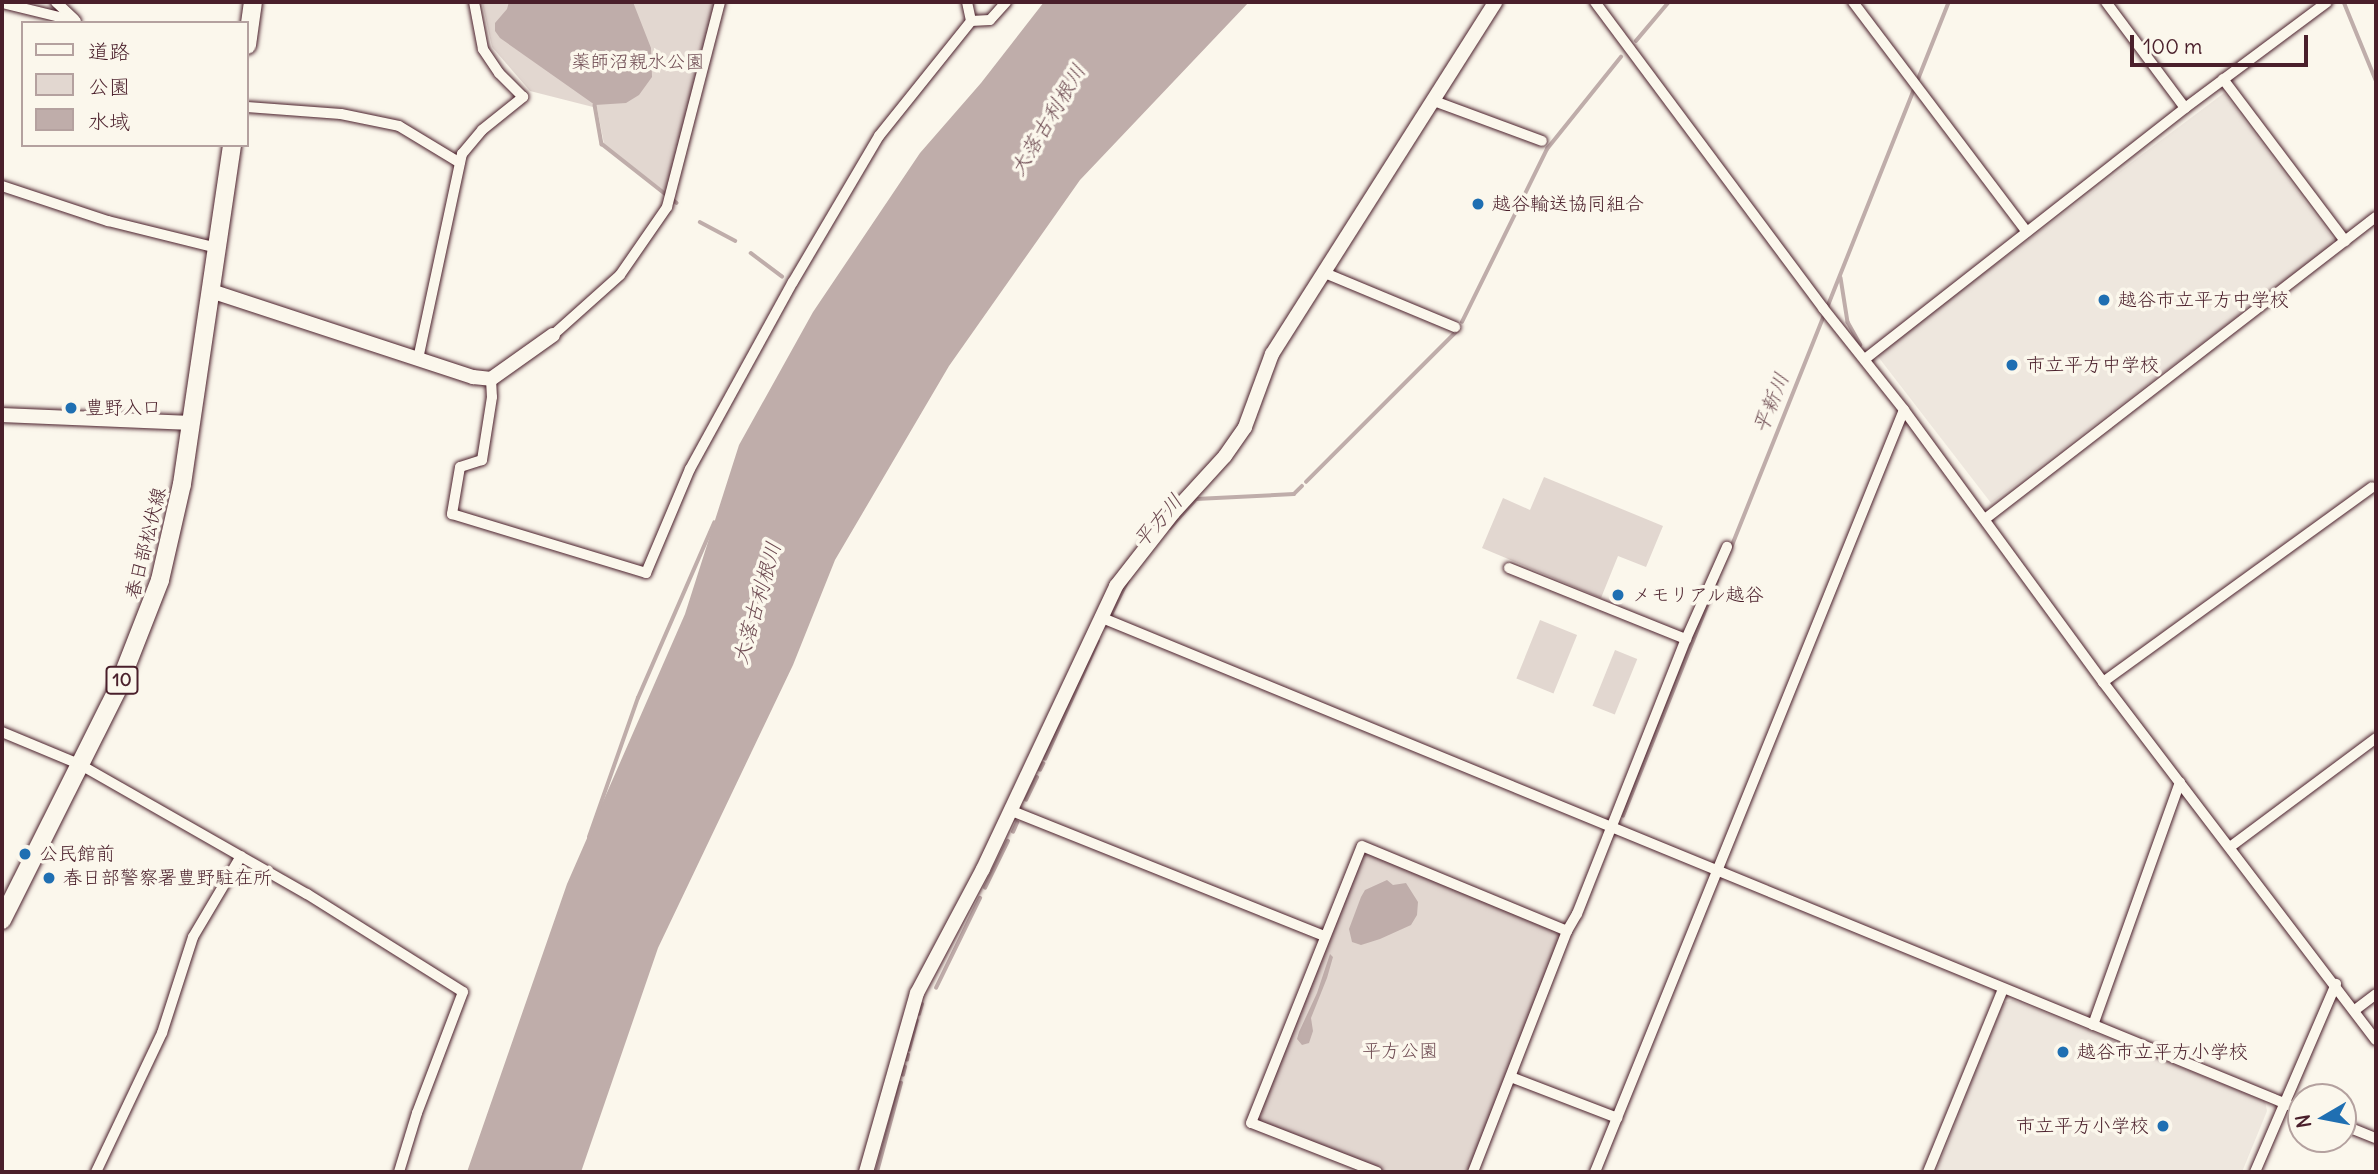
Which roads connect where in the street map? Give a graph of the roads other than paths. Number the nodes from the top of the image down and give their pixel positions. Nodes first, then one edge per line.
1 (56, 2) edge
2 (253, 2) edge
3 (474, 2) edge
4 (720, 2) edge
5 (967, 2) edge
6 (1006, 2) edge
7 (1494, 2) edge
8 (1595, 2) edge
9 (1853, 2) edge
10 (2106, 2) edge
11 (2327, 2) edge
12 (2, 4) edge
13 (73, 21) edge
14 (76, 21) edge
15 (971, 21) junction
16 (248, 38) edge
17 (2223, 79) junction
18 (1434, 101) junction
19 (248, 107) edge
20 (2185, 108) junction
21 (1542, 141) dead end
22 (232, 147) edge
23 (460, 163) junction
24 (2, 186) edge
25 (2376, 217) edge
26 (2027, 232) junction
27 (2345, 241) junction
28 (218, 248) junction
29 (1325, 273) junction
30 (211, 291) junction
31 (1455, 327) dead end
32 (553, 335) joint
33 (418, 359) junction
34 (1865, 359) junction
35 (491, 379) junction
36 (1904, 410) junction
37 (2, 415) edge
38 (191, 422) junction
39 (2372, 487) dead end
40 (1984, 519) junction
41 (1727, 547) dead end
42 (1509, 568) dead end
43 (1100, 617) junction
44 (1686, 639) junction
45 (2104, 682) junction
46 (2, 732) edge
47 (2376, 738) edge
48 (79, 764) junction
49 (2180, 782) junction
50 (1012, 811) junction
51 (1610, 829) junction
52 (2230, 847) junction
53 (241, 856) junction
54 (1715, 872) junction
55 (2, 920) edge
56 (1567, 931) junction
57 (1324, 936) junction
58 (2336, 984) junction
59 (2003, 989) junction
60 (2376, 994) edge
61 (2356, 1010) junction
62 (2092, 1025) junction
63 (2376, 1040) edge
64 (1511, 1077) junction
65 (2283, 1103) junction
66 (2287, 1105) edge
67 (1616, 1118) junction
68 (2357, 1131) edge
69 (2376, 1138) edge
70 (96, 1172) edge
71 (399, 1172) edge
72 (866, 1172) edge
73 (1377, 1172) edge
74 (1473, 1172) edge
75 (1595, 1172) edge
76 (1928, 1172) edge
77 (2255, 1172) edge

1 - 14 street
2 - 16 main road
3 - 23 street
4 - 32 street
5 - 15 street
6 - 15 street
7 - 18 street
8 - 34 street
9 - 26 street
10 - 20 street
11 - 17 street
12 - 13 street
15 - 35 street
17 - 20 street
17 - 27 street
18 - 21 street
18 - 29 street
19 - 23 street
20 - 26 street
22 - 28 main road, 春日部松伏線 / 10
23 - 33 street
24 - 28 street
25 - 27 street
26 - 34 street
27 - 40 street
28 - 30 main road, 春日部松伏線 / 10
29 - 31 street
29 - 43 street
30 - 33 street
30 - 38 main road, 春日部松伏線 / 10
32 - 35 street
33 - 35 street
34 - 36 street
36 - 40 street
36 - 54 street
37 - 38 street
38 - 48 main road, 春日部松伏線 / 10
39 - 45 street
40 - 45 street
41 - 44 street
42 - 44 street
43 - 50 street
43 - 51 street
44 - 51 street
45 - 49 street
46 - 48 street
47 - 52 street
48 - 53 street
48 - 55 main road, 春日部松伏線 / 10
49 - 52 street
49 - 62 street
50 - 57 street
50 - 72 street
51 - 54 street
51 - 56 street
52 - 58 street
53 - 70 street
53 - 71 street
54 - 59 street
54 - 67 street
56 - 57 street
56 - 64 street
57 - 73 street
58 - 61 street
58 - 65 street
59 - 62 street
59 - 76 street
60 - 61 street
61 - 63 street
62 - 65 street
64 - 67 street
64 - 74 street
65 - 66 street
65 - 77 street
67 - 75 street
68 - 69 street

